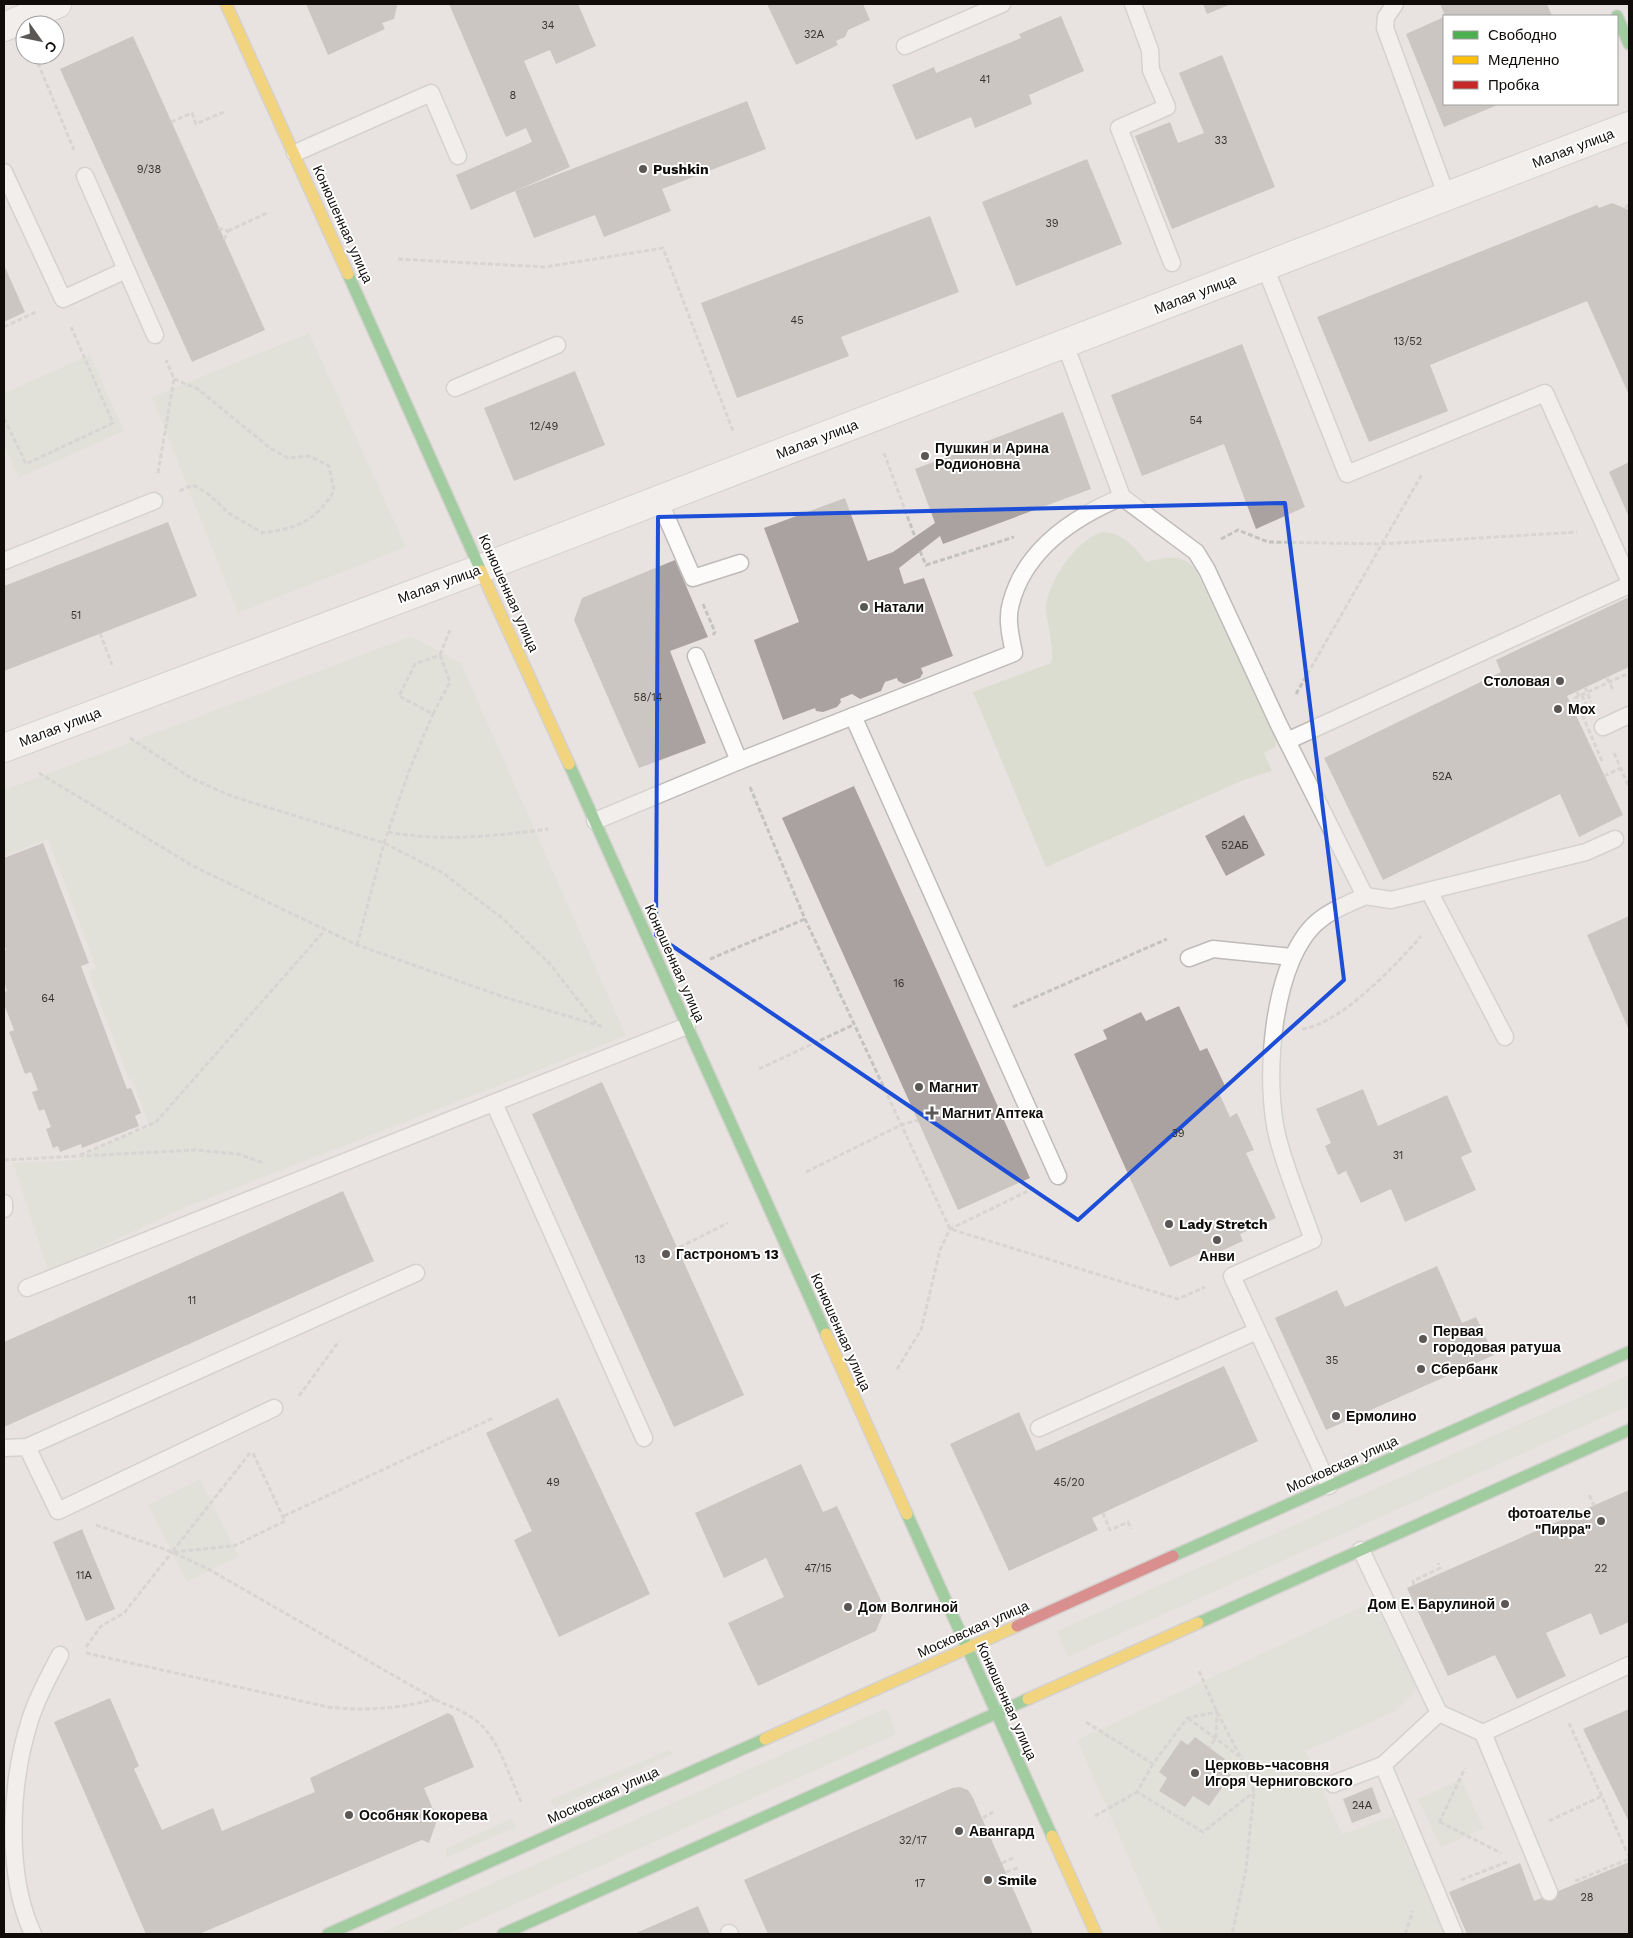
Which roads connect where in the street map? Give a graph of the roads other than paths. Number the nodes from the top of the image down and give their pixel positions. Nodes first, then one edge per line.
1 (57, 4) edge
2 (226, 4) edge
3 (1002, 4) edge
4 (1133, 4) edge
5 (1395, 4) edge
6 (1618, 18) edge
7 (4, 27) edge
8 (1629, 44) edge
9 (905, 46) dead end
10 (1629, 126) edge
11 (295, 153) junction
12 (458, 156) dead end
13 (4, 172) edge
14 (85, 176) road end
15 (1447, 197) junction
16 (1172, 263) dead end
17 (1265, 267) junction
18 (126, 270) junction
19 (155, 335) dead end
20 (1065, 344) junction
21 (556, 345) dead end
22 (455, 388) dead end
23 (1122, 497) junction
24 (659, 500) junction
25 (154, 501) road end
26 (4, 560) edge
27 (740, 563) dead end
28 (482, 568) junction
29 (1629, 580) edge
30 (1629, 585) edge
31 (696, 656) road end
32 (1629, 715) edge
33 (853, 716) junction
34 (1603, 727) road end
35 (1288, 742) junction
36 (4, 748) edge
37 (739, 761) junction
38 (595, 821) junction
39 (1615, 839) dead end
40 (1429, 891) junction
41 (1365, 896) junction
42 (1292, 957) junction
43 (1189, 958) dead end
44 (687, 1026) junction
45 (1505, 1036) dead end
46 (494, 1103) junction
47 (1058, 1176) road end
48 (4, 1203) edge
49 (4, 1209) edge
50 (416, 1272) dead end
51 (27, 1288) dead end
52 (1257, 1331) junction
53 (1629, 1352) edge
54 (274, 1408) road end
55 (1039, 1428) dead end
56 (1629, 1430) edge
57 (644, 1438) dead end
58 (27, 1447) junction
59 (4, 1448) edge
60 (1329, 1486) junction
61 (1361, 1550) junction
62 (967, 1648) junction
63 (60, 1655) dead end
64 (1629, 1665) edge
65 (1439, 1713) junction
66 (996, 1714) junction
67 (1482, 1732) junction
68 (1383, 1765) junction
69 (1333, 1784) dead end
70 (1549, 1892) road end
71 (511, 1933) edge
72 (33, 1934) edge
73 (328, 1934) edge
74 (1096, 1934) edge
75 (1454, 1934) edge

1 - 7 street
2 - 11 main road, Конюшенная улица
3 - 9 lane
4 - 16 lane
5 - 15 lane
6 - 8 main road
10 - 15 street, Малая улица
11 - 12 lane
11 - 28 main road, Конюшенная улица
13 - 18 lane
14 - 18 lane
15 - 17 street, Малая улица
17 - 20 street, Малая улица
17 - 29 lane
18 - 19 lane
20 - 23 lane
20 - 24 street, Малая улица
21 - 22 lane
23 - 33 lane
23 - 35 lane
24 - 27 lane
24 - 28 street, Малая улица
25 - 26 lane
28 - 36 street, Малая улица
28 - 38 main road, Конюшенная улица
30 - 35 lane
31 - 37 lane
32 - 34 lane
33 - 37 lane
33 - 47 lane
35 - 41 lane
37 - 38 lane
38 - 44 main road, Конюшенная улица
39 - 40 lane
40 - 41 lane
40 - 45 lane
41 - 42 lane
42 - 43 lane
42 - 52 lane
44 - 46 lane
44 - 62 main road, Конюшенная улица
46 - 51 lane
46 - 57 lane
48 - 49 lane
50 - 58 lane
52 - 55 lane
52 - 60 lane
53 - 60 main road, Московская улица
54 - 58 lane
56 - 61 main road
58 - 59 lane
60 - 62 main road, Московская улица
61 - 65 lane
61 - 66 main road
62 - 66 main road, Конюшенная улица
62 - 73 main road, Московская улица
63 - 72 lane
64 - 67 lane
65 - 67 lane
65 - 68 lane
66 - 71 main road
66 - 74 main road, Конюшенная улица
67 - 70 lane
68 - 69 lane
68 - 75 lane

